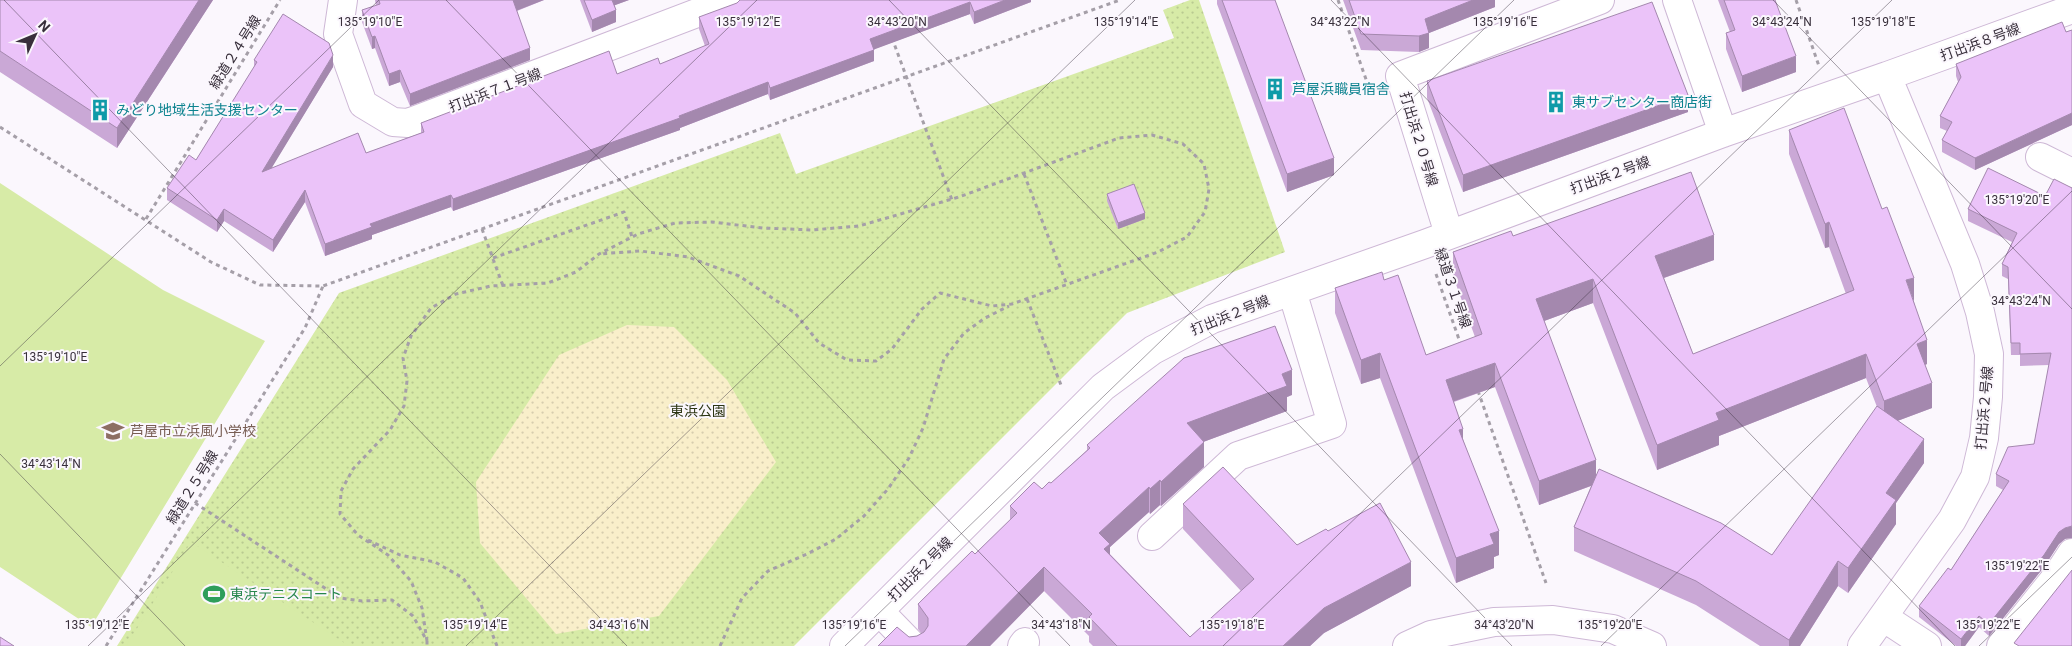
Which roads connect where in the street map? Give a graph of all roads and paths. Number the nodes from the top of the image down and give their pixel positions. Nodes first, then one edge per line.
1 (280, 0) edge
2 (343, 0) edge
3 (731, 0) edge
4 (1120, 0) edge
5 (1338, 0) edge
6 (1600, 0) edge
7 (1677, 0) edge
8 (1796, 0) edge
9 (2072, 9) edge
10 (891, 34) edge
11 (1887, 76) junction
12 (906, 77) junction
13 (1368, 84) dead end
14 (1829, 96) junction
15 (0, 127) edge
16 (1723, 133) junction
17 (2040, 157) dead end
18 (2072, 173) edge
19 (1024, 174) junction
20 (952, 200) junction
21 (146, 219) junction
22 (482, 229) junction
23 (632, 237) junction
24 (1437, 239) junction
25 (599, 254) junction
26 (493, 258) junction
27 (1067, 285) junction
28 (324, 286) junction
29 (503, 286) junction
30 (1292, 291) junction
31 (1028, 299) junction
32 (1012, 304) junction
33 (1464, 354) edge
34 (1477, 390) edge
35 (1074, 416) junction
36 (195, 503) junction
37 (358, 535) junction
38 (1152, 536) dead end
39 (2072, 553) edge
40 (1546, 583) dead end
41 (879, 611) junction
42 (1883, 617) junction
43 (427, 641) junction
44 (106, 646) edge
45 (427, 646) edge
46 (497, 646) edge
47 (720, 646) edge
48 (844, 646) edge
49 (913, 646) edge
50 (1407, 646) edge
51 (1652, 646) edge
52 (1862, 646) edge
53 (1927, 646) edge
54 (2001, 646) edge

1 - 21 path, 緑道２４号線
2 - 3 street, 打出浜７１号線
4 - 12 path
5 - 13 path
6 - 24 street, 打出浜２０号線
7 - 16 street
8 - 14 path
9 - 11 street, 打出浜８号線
10 - 12 path
11 - 14 street, 打出浜２号線
11 - 42 street, 打出浜２号線
12 - 20 path
12 - 22 path
14 - 16 street, 打出浜２号線
15 - 21 path
16 - 24 street, 打出浜２号線
17 - 18 street
19 - 20 path
19 - 27 path
19 - 27 path
20 - 23 path
21 - 28 path
22 - 26 path
22 - 28 path
23 - 25 path
23 - 26 path
24 - 30 street, 打出浜２号線
24 - 33 path, 緑道３１号線
25 - 29 path
25 - 32 path
26 - 29 path
27 - 31 path
28 - 36 path, 緑道２５号線
29 - 37 path
30 - 35 street, 打出浜２号線
30 - 38 street
31 - 32 path
31 - 35 path
32 - 47 path
34 - 40 path
35 - 41 street, 打出浜２号線
36 - 43 path
36 - 44 path, 緑道２５号線
37 - 43 path
37 - 46 path
39 - 54 street
41 - 48 street, 打出浜２号線
41 - 49 street
42 - 52 street, 打出浜２号線
42 - 53 street
43 - 45 path
50 - 51 street

